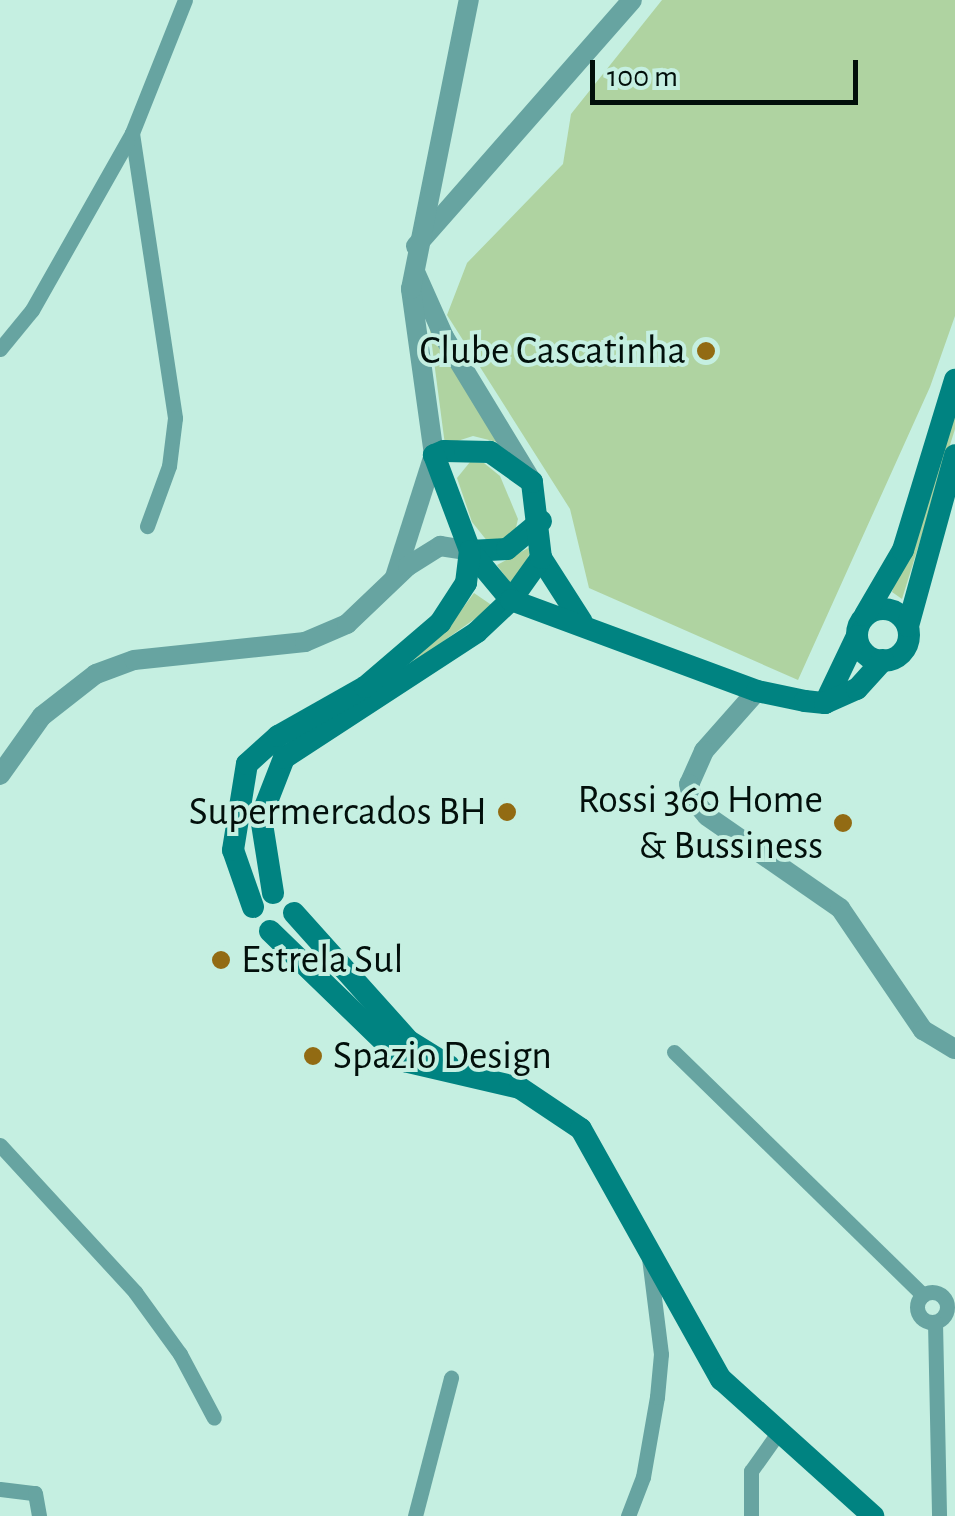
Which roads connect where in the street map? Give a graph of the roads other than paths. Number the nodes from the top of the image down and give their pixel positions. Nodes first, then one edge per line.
1 (185, 0) edge
2 (469, 0) edge
3 (632, 0) edge
4 (132, 133) junction
5 (414, 258) junction
6 (0, 350) edge
7 (955, 380) edge
8 (955, 455) edge
9 (434, 456) junction
10 (532, 482) junction
11 (541, 522) junction
12 (147, 526) dead end
13 (470, 551) junction
14 (540, 558) junction
15 (395, 577) junction
16 (511, 600) junction
17 (552, 615) junction
18 (585, 624) junction
19 (861, 626) junction
20 (908, 626) junction
21 (477, 632) junction
22 (882, 660) junction
23 (756, 690) junction
24 (825, 702) junction
25 (0, 775) edge
26 (263, 900) junction
27 (294, 914) junction
28 (270, 931) junction
29 (955, 1049) edge
30 (674, 1052) dead end
31 (470, 1076) junction
32 (0, 1145) edge
33 (649, 1258) junction
34 (923, 1295) junction
35 (951, 1308) edge
36 (935, 1322) junction
37 (451, 1378) dead end
38 (214, 1418) dead end
39 (778, 1433) junction
40 (0, 1489) edge
41 (936, 1490) junction
42 (852, 1496) junction
43 (39, 1516) edge
44 (415, 1516) edge
45 (628, 1516) edge
46 (751, 1516) edge
47 (873, 1516) edge
48 (882, 1516) edge
49 (924, 1516) edge
50 (939, 1516) edge

1 - 4 street
2 - 5 street
3 - 5 street
4 - 6 street
4 - 12 street
5 - 9 street
5 - 10 street
7 - 19 main road
8 - 20 main road
9 - 10 main road
9 - 13 main road
9 - 15 street
10 - 11 main road
11 - 13 main road
11 - 14 main road
13 - 15 street
13 - 16 main road
13 - 26 main road
14 - 16 main road
14 - 18 main road
15 - 25 street
16 - 17 main road
16 - 21 main road
17 - 18 main road
17 - 21 main road
18 - 23 main road
19 - 20 main road
19 - 22 main road
19 - 24 main road
20 - 22 main road
21 - 26 main road
22 - 24 main road
23 - 24 main road
23 - 29 street
26 - 27 main road
26 - 28 main road
27 - 28 main road
27 - 31 main road
28 - 31 main road
30 - 34 street
31 - 33 main road
32 - 38 street
33 - 39 main road
33 - 45 street
34 - 35 street
34 - 36 street
35 - 36 street
36 - 41 street
37 - 44 street
39 - 42 main road
39 - 46 street
40 - 43 street
41 - 49 street
41 - 50 street
42 - 47 main road
42 - 48 main road

